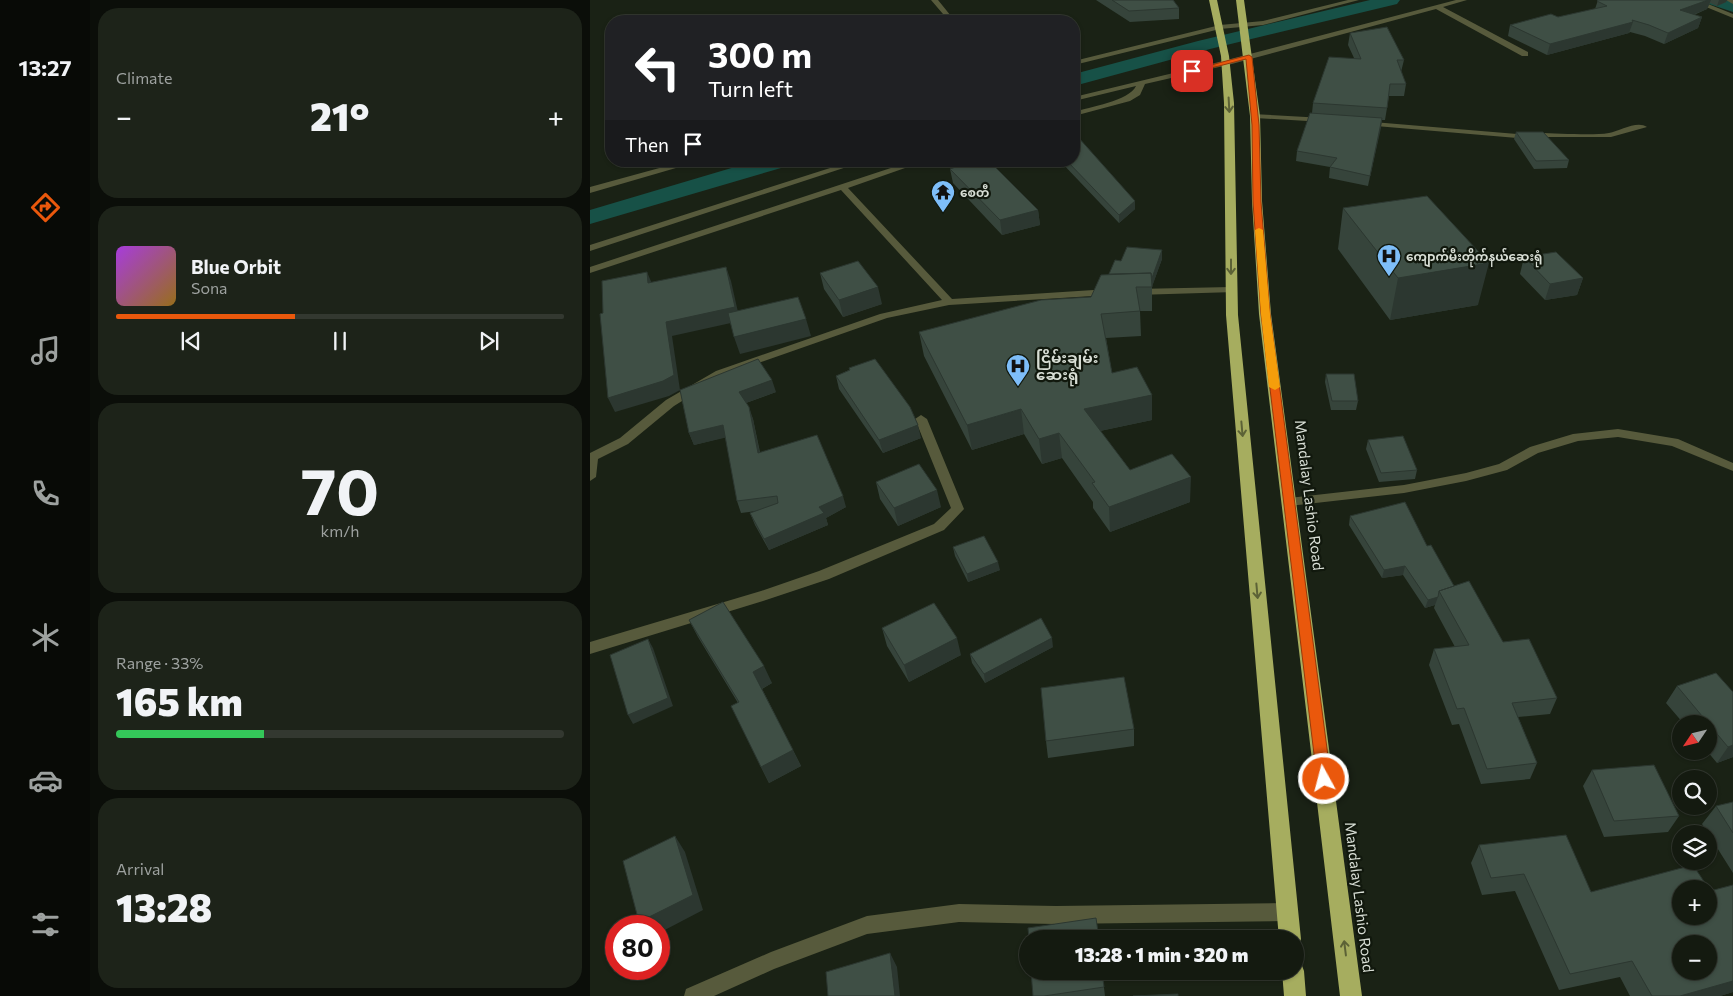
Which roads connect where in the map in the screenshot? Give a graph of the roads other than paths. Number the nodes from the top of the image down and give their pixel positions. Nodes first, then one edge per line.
1 (934, 0) edge
2 (1213, 0) edge
3 (1240, 0) edge
4 (1356, 0) edge
5 (1464, 0) edge
6 (1692, 0) edge
7 (1729, 0) edge
8 (1733, 2) edge
9 (1437, 7) junction
10 (947, 15) edge
11 (1733, 16) edge
12 (1244, 27) junction
13 (1220, 30) junction
14 (1248, 53) junction
15 (1525, 54) dead end
16 (1225, 60) junction
17 (1080, 62) edge
18 (1142, 82) junction
19 (1080, 98) edge
20 (1080, 112) edge
21 (1255, 116) junction
22 (1329, 120) edge
23 (1357, 122) edge
24 (1643, 127) dead end
25 (674, 167) edge
26 (842, 167) edge
27 (902, 167) edge
28 (842, 186) junction
29 (590, 190) edge
30 (590, 248) edge
31 (590, 270) edge
32 (1232, 290) junction
33 (949, 302) junction
34 (921, 419) dead end
35 (591, 458) edge
36 (1732, 467) edge
37 (590, 477) edge
38 (1289, 502) junction
39 (590, 648) edge
40 (1287, 912) junction
41 (1289, 930) edge
42 (1294, 980) edge
43 (694, 996) edge
44 (1295, 996) edge
45 (1352, 996) edge

1 - 10 street
2 - 13 highway
3 - 12 highway, Mandalay Lashio Road
4 - 12 street
5 - 9 street
6 - 11 street
7 - 8 street
9 - 14 street
9 - 15 street
12 - 13 street
12 - 14 highway, Mandalay Lashio Road
13 - 16 highway
13 - 17 street
14 - 16 street
14 - 21 highway, Mandalay Lashio Road
16 - 18 street
16 -> 32 highway
18 - 19 street
18 - 20 street
21 - 22 street
21 - 38 highway, Mandalay Lashio Road
23 - 24 street
25 - 29 street
26 - 30 street
27 - 28 street
28 - 31 street
28 - 33 street
32 - 33 street
32 -> 40 highway
33 - 35 street
34 - 39 street
35 - 37 street
36 - 38 street
45 -> 38 highway, Mandalay Lashio Road
40 - 41 highway
40 - 43 street
42 - 44 highway

